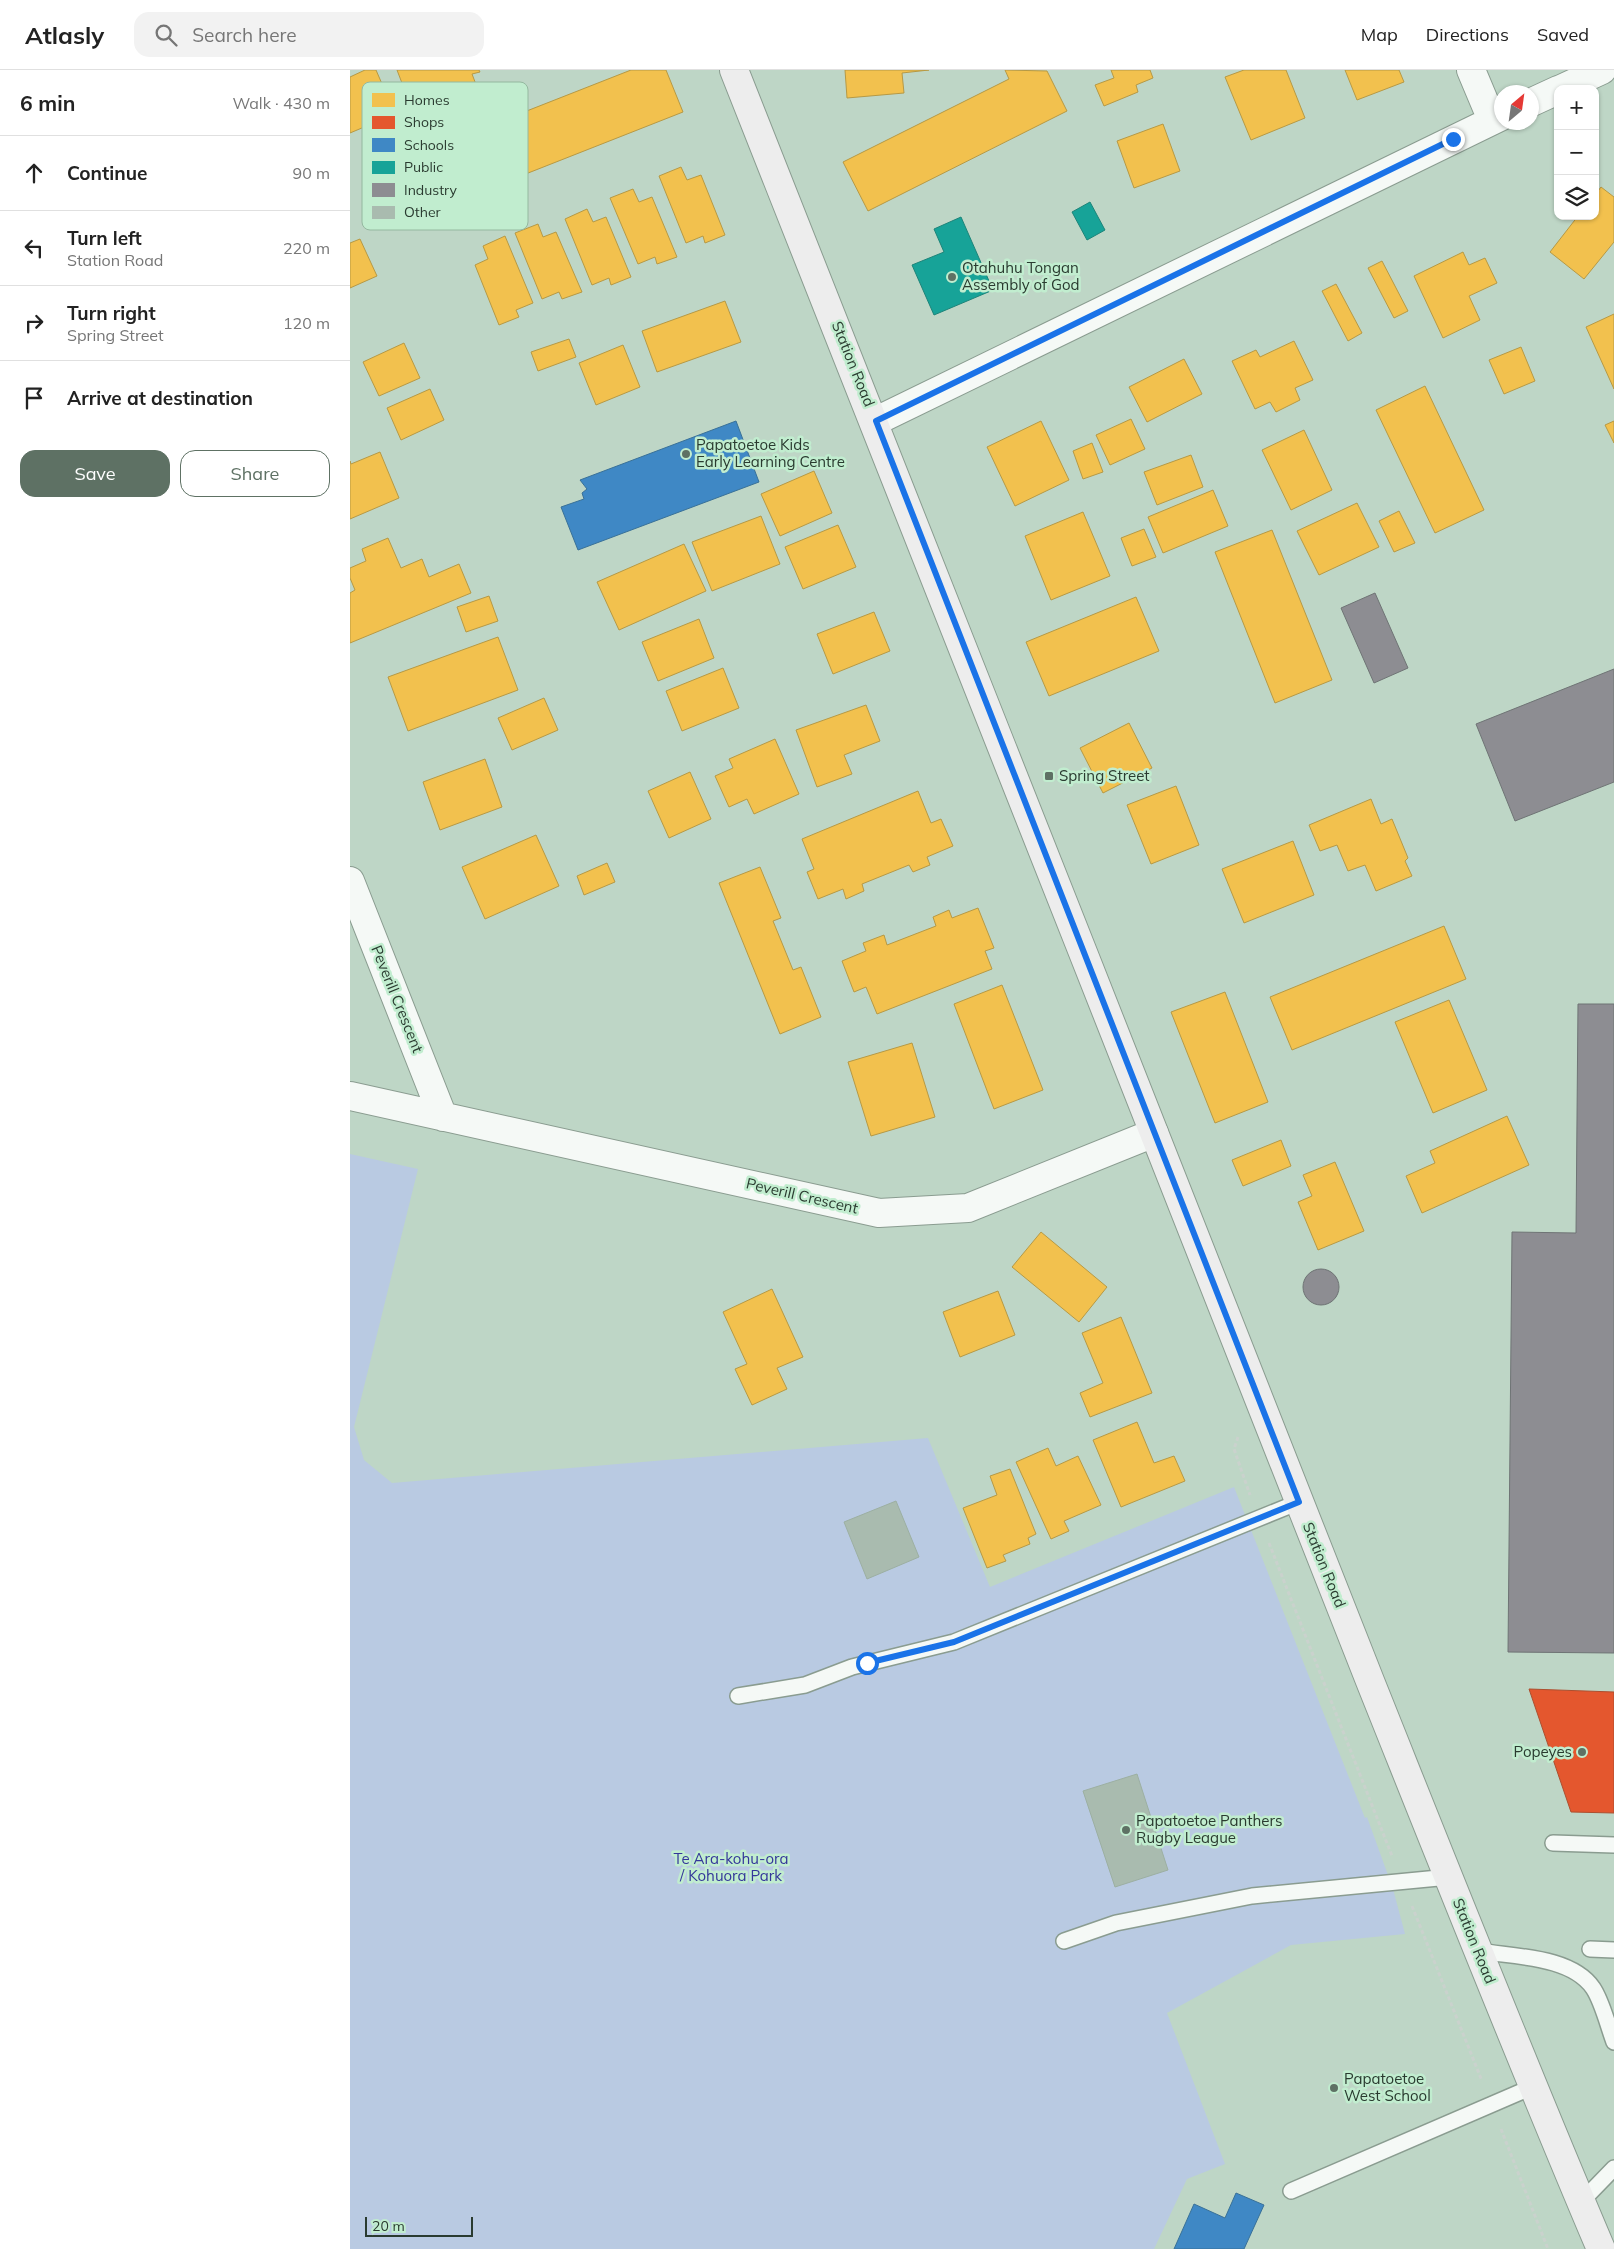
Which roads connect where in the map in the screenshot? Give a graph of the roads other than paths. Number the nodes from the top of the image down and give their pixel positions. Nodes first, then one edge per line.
1 (734, 70) edge
2 (1471, 70) edge
3 (1602, 70) edge
4 (1568, 85) edge
5 (1554, 91) edge
6 (1539, 99) edge
7 (1494, 112) edge
8 (1494, 119) edge
9 (876, 421) junction
10 (350, 881) edge
11 (350, 1096) edge
12 (443, 1116) junction
13 (1154, 1133) junction
14 (1299, 1502) junction
15 (738, 1696) dead end
16 (1553, 1842) dead end
17 (1614, 1845) edge
18 (1449, 1878) junction
19 (1064, 1941) dead end
20 (1590, 1950) dead end
21 (1614, 1950) edge
22 (1478, 1951) junction
23 (1614, 2042) edge
24 (1532, 2087) junction
25 (1614, 2168) edge
26 (1290, 2191) dead end
27 (1580, 2202) junction
28 (1600, 2249) edge

1 - 9 main road, Station Road
2 - 7 street
3 - 4 street
5 - 6 street
8 - 9 street
9 - 13 main road, Station Road
10 - 12 street, Peverill Crescent
11 - 12 street, Peverill Crescent
12 - 13 street, Peverill Crescent
13 - 14 main road, Station Road
14 - 15 lane
14 - 18 main road, Station Road
16 - 17 lane
18 - 19 lane
18 - 22 main road, Station Road
20 - 21 lane
22 - 23 lane
22 - 24 main road, Station Road
24 - 26 lane
24 - 27 main road, Station Road
25 - 27 lane
27 - 28 main road, Station Road

